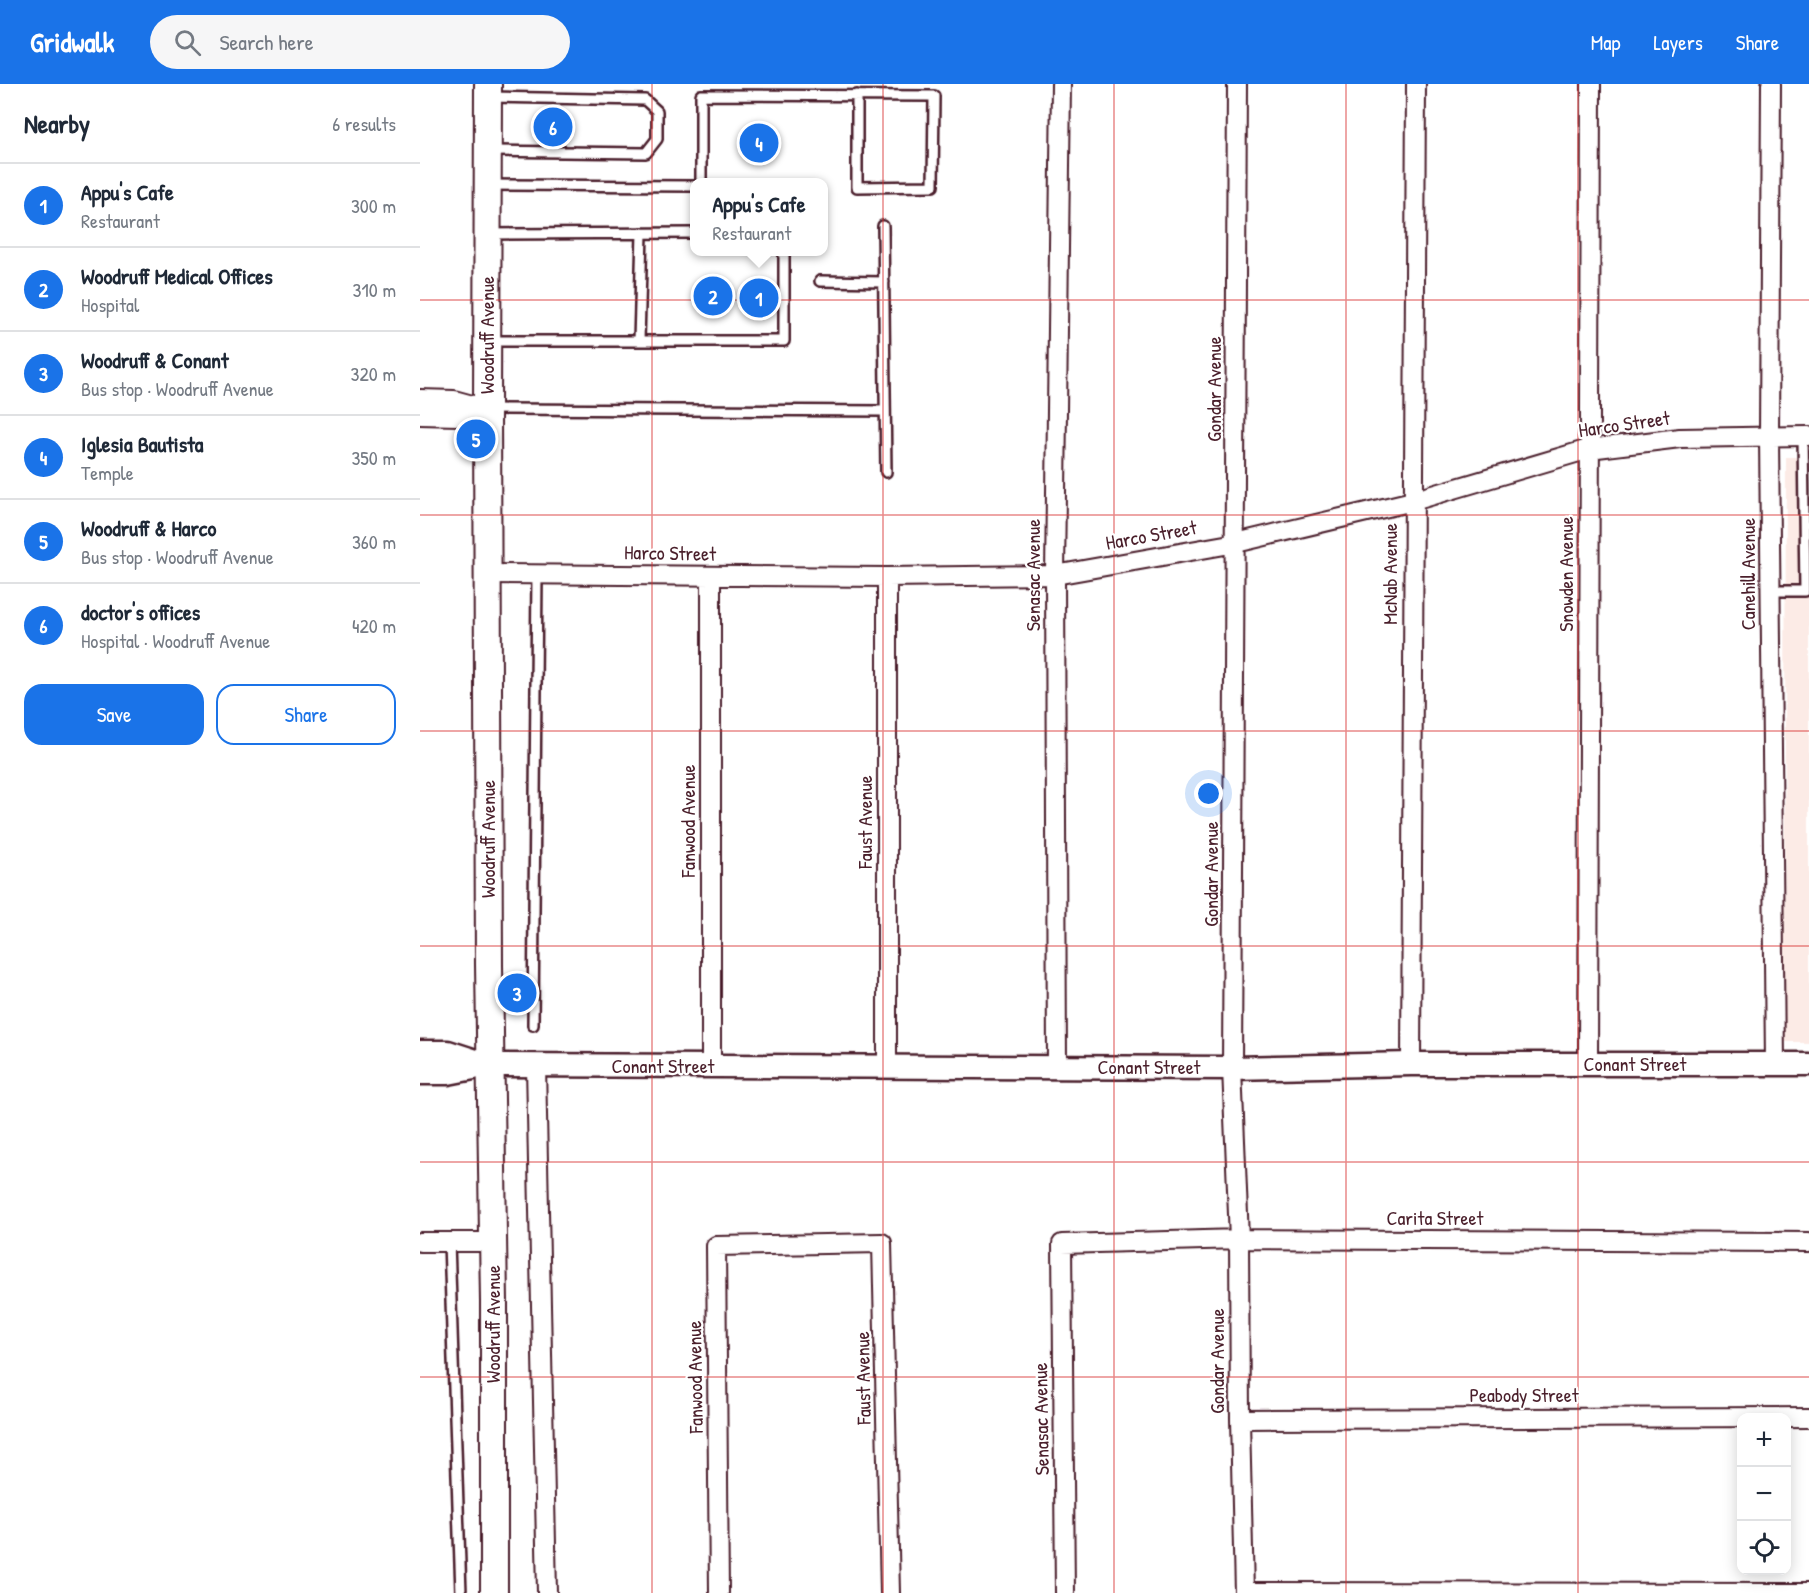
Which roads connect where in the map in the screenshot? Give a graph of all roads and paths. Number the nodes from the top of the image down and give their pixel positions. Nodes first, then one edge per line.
1 (1060, 84) edge
2 (1237, 84) edge
3 (1416, 84) edge
4 (1591, 84) edge
5 (1771, 84) edge
6 (488, 90) edge
7 (857, 95) junction
8 (488, 151) junction
9 (701, 178) edge
10 (488, 185) junction
11 (690, 186) edge
12 (883, 226) dead end
13 (642, 233) junction
14 (690, 233) edge
15 (488, 234) junction
16 (784, 256) edge
17 (820, 281) dead end
18 (884, 282) junction
19 (639, 340) junction
20 (487, 341) junction
21 (420, 399) edge
22 (487, 409) junction
23 (885, 411) junction
24 (420, 415) edge
25 (1769, 436) junction
26 (1806, 436) edge
27 (1589, 449) junction
28 (886, 472) dead end
29 (1413, 501) junction
30 (1236, 543) junction
31 (487, 574) junction
32 (537, 574) junction
33 (1055, 575) junction
34 (711, 576) junction
35 (887, 577) junction
36 (1771, 591) junction
37 (533, 1025) dead end
38 (420, 1052) edge
39 (1411, 1064) junction
40 (1588, 1064) junction
41 (1775, 1064) junction
42 (1809, 1064) edge
43 (489, 1065) junction
44 (536, 1066) junction
45 (711, 1066) junction
46 (887, 1066) junction
47 (1057, 1066) junction
48 (1232, 1068) junction
49 (420, 1073) edge
50 (1239, 1239) junction
51 (420, 1242) edge
52 (449, 1242) junction
53 (492, 1242) junction
54 (1809, 1242) edge
55 (801, 1244) joint
56 (1062, 1244) joint
57 (1809, 1417) edge
58 (1240, 1419) junction
59 (1244, 1592) edge
60 (461, 1593) edge
61 (494, 1593) edge
62 (547, 1593) edge
63 (719, 1593) edge
64 (890, 1593) edge
65 (1065, 1593) edge
66 (1809, 1593) edge

1 - 33 street, Senasac Avenue
2 - 30 street, Gondar Avenue
3 - 29 street, McNab Avenue
4 - 27 street, Snowden Avenue
5 - 25 street, Canehill Avenue
6 - 8 main road, Woodruff Avenue
6 - 8 lane
7 - 7 lane
7 - 9 lane
8 - 10 main road, Woodruff Avenue
10 - 11 lane
10 - 15 main road, Woodruff Avenue
12 - 18 lane
13 - 14 lane
13 - 15 lane
13 - 19 lane
15 - 20 main road, Woodruff Avenue
16 - 19 lane
17 - 18 lane
18 - 23 lane
19 - 20 lane
20 - 22 main road, Woodruff Avenue
21 - 22 street
22 - 23 lane
22 - 24 street
22 - 31 main road, Woodruff Avenue
23 - 28 lane
25 - 26 street, Harco Street
25 - 27 street, Harco Street
25 - 36 street, Canehill Avenue
26 - 36 lane
27 - 29 street, Harco Street
27 - 40 street, Snowden Avenue
29 - 30 street, Harco Street
29 - 39 street, McNab Avenue
30 - 33 street, Harco Street
30 - 48 street, Gondar Avenue
31 - 32 street, Harco Street
31 - 43 main road, Woodruff Avenue
32 - 34 street, Harco Street
32 - 37 lane
33 - 35 street, Harco Street
33 - 47 street, Senasac Avenue
34 - 35 street, Harco Street
34 - 45 street, Fanwood Avenue
35 - 46 street, Faust Avenue
36 - 41 street, Canehill Avenue
38 - 43 street, Conant Street
39 - 40 street, Conant Street
39 - 48 street, Conant Street
40 - 41 street, Conant Street
41 - 42 street, Conant Street
43 - 44 street, Conant Street
43 - 49 street, Conant Street
43 - 53 main road, Woodruff Avenue
44 - 45 street, Conant Street
44 - 62 street
45 - 46 street, Conant Street
46 - 47 street, Conant Street
47 - 48 street, Conant Street
48 - 50 street, Gondar Avenue
50 - 54 street, Carita Street
50 - 56 street, Carita Street
50 - 58 street, Gondar Avenue
51 - 52 street
52 - 53 street
52 - 60 lane, Woodruff Avenue
53 - 61 main road, Woodruff Avenue
55 - 63 street, Fanwood Avenue
55 - 64 street, Faust Avenue
56 - 65 street, Senasac Avenue
57 - 58 street, Peabody Street
58 - 59 street, Gondar Avenue
59 - 66 street

